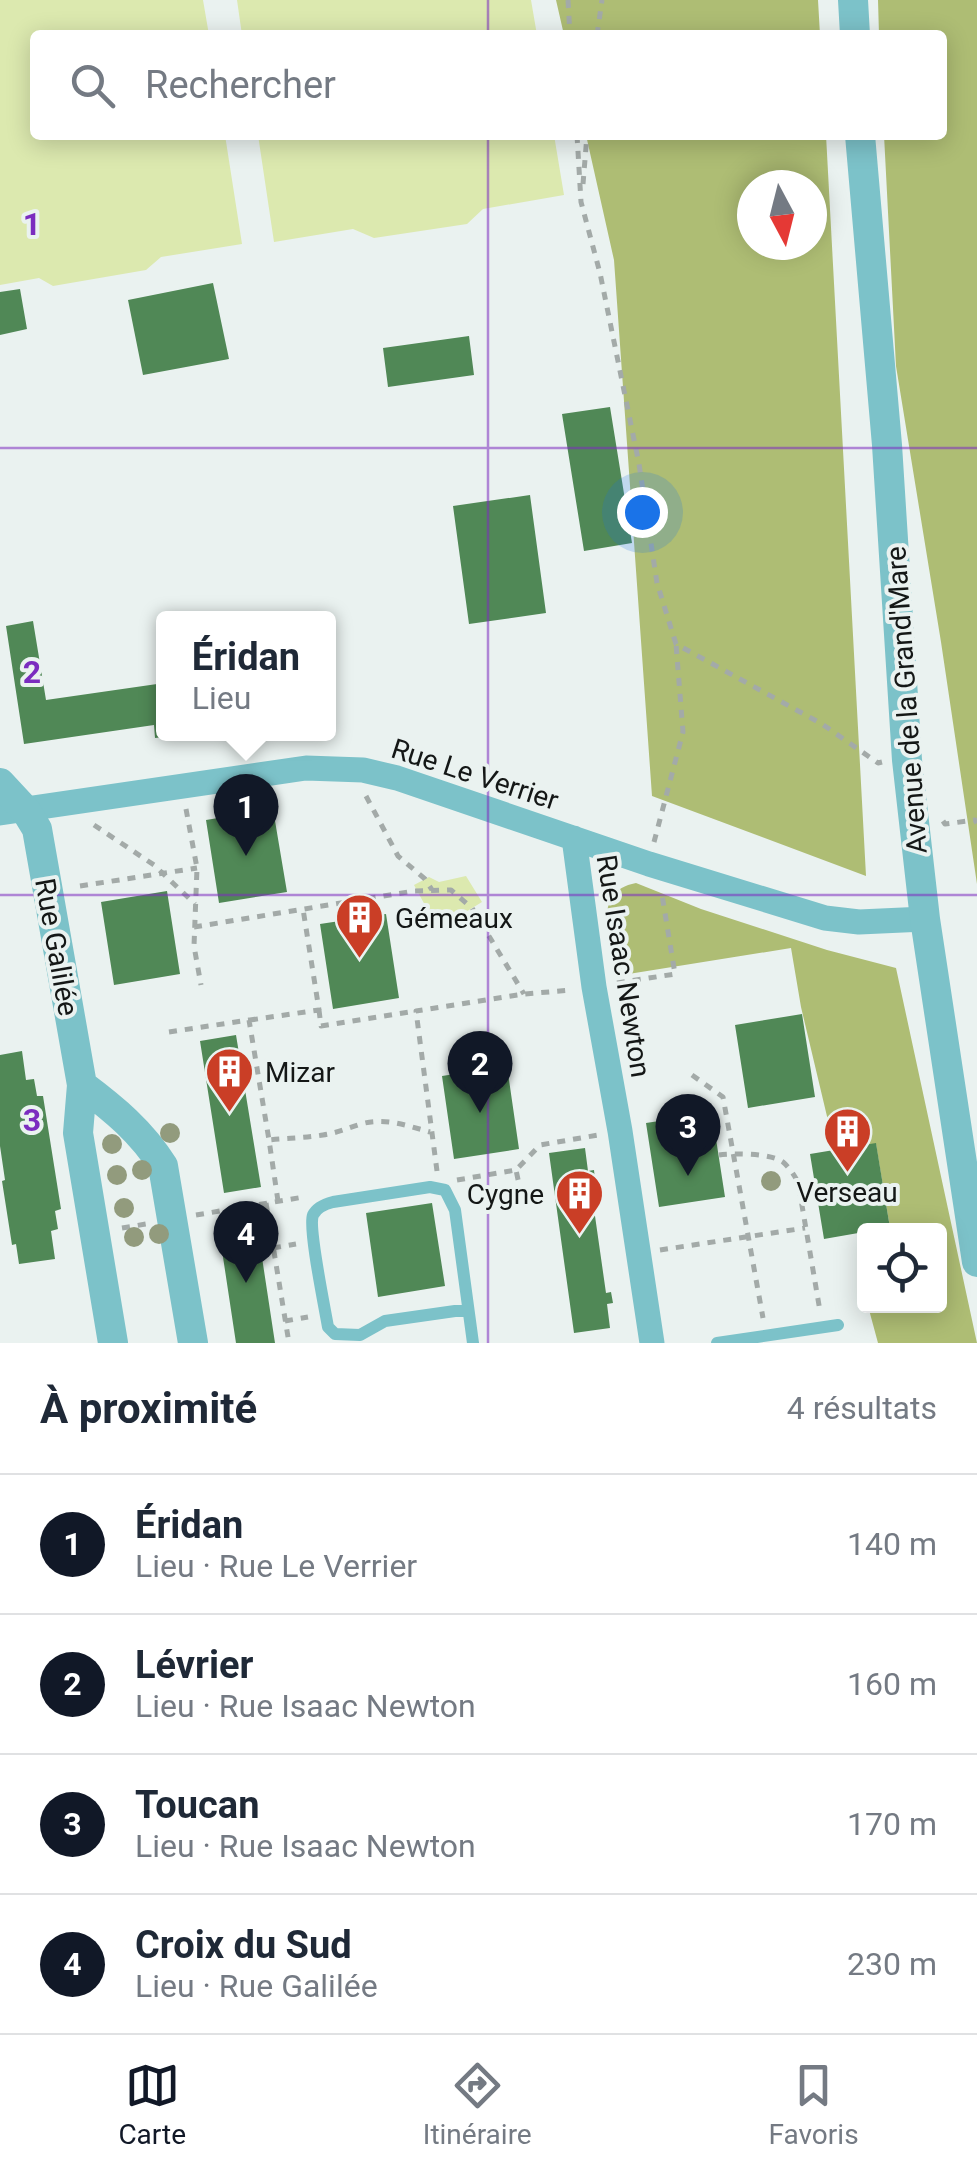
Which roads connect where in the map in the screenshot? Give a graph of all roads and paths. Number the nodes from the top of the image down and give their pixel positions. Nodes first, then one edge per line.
1 (568, 0) edge
2 (602, 0) edge
3 (853, 0) edge
4 (570, 30) edge
5 (598, 30) edge
6 (855, 30) edge
7 (577, 140) edge
8 (587, 140) edge
9 (860, 140) edge
10 (581, 202) junction
11 (676, 644) junction
12 (908, 760) junction
13 (362, 770) junction
14 (0, 783) edge
15 (182, 787) junction
16 (13, 812) edge
17 (92, 824) dead end
18 (574, 838) junction
19 (649, 864) junction
20 (197, 868) junction
21 (163, 873) junction
22 (80, 886) dead end
23 (432, 890) junction
24 (195, 904) junction
25 (303, 909) junction
26 (925, 919) junction
27 (194, 927) junction
28 (201, 986) dead end
29 (594, 986) junction
30 (524, 994) junction
31 (319, 1010) junction
32 (416, 1012) junction
33 (249, 1020) junction
34 (169, 1032) dead end
35 (692, 1075) dead end
36 (82, 1085) junction
37 (430, 1132) junction
38 (268, 1140) junction
39 (733, 1153) junction
40 (719, 1156) dead end
41 (516, 1170) dead end
42 (437, 1175) dead end
43 (278, 1201) dead end
44 (266, 1203) dead end
45 (505, 1206) dead end
46 (805, 1228) junction
47 (748, 1236) junction
48 (639, 1254) junction
49 (977, 1262) edge
50 (468, 1311) junction
51 (831, 1326) joint
52 (766, 1336) junction
53 (113, 1343) edge
54 (193, 1343) edge
55 (289, 1343) edge
56 (474, 1343) edge
57 (652, 1343) edge
58 (718, 1343) edge

1 - 4 path
2 - 5 path
3 - 6 street
7 - 10 path
8 - 10 path
9 - 12 street, Avenue de la Grand'Mare
10 - 11 path
11 - 12 path
11 - 19 path
12 - 26 street, Avenue de la Grand'Mare
13 - 15 street, Rue Le Verrier
13 - 18 street, Rue Le Verrier
13 - 23 path
14 - 16 street
15 - 16 street, Rue Le Verrier
15 - 20 path
16 - 36 street, Rue Galilée
17 - 21 path
18 - 19 street, Rue Isaac Newton
18 - 29 street, Rue Isaac Newton
19 - 26 street, Rue Isaac Newton
19 - 29 path
20 - 21 path
20 - 24 path
21 - 22 path
21 - 24 path
23 - 25 path
23 - 30 path
24 - 27 path
25 - 27 path
25 - 31 path
26 - 49 street, Avenue de la Grand'Mare
27 - 28 path
29 - 30 path
29 - 48 street, Rue Isaac Newton
30 - 32 path
31 - 32 path
31 - 33 path
32 - 37 path
33 - 34 path
33 - 38 path
35 - 39 path
36 - 53 street, Rue Galilée
36 - 54 street
37 - 38 path
37 - 42 path
38 - 43 path
39 - 40 path
39 - 46 path
39 - 47 path
41 - 45 path
44 - 55 path
46 - 47 path
46 - 51 path
47 - 48 path
47 - 52 path
48 - 57 street, Rue Isaac Newton
50 - 50 lane
50 - 56 lane
51 - 52 lane
52 - 58 lane

